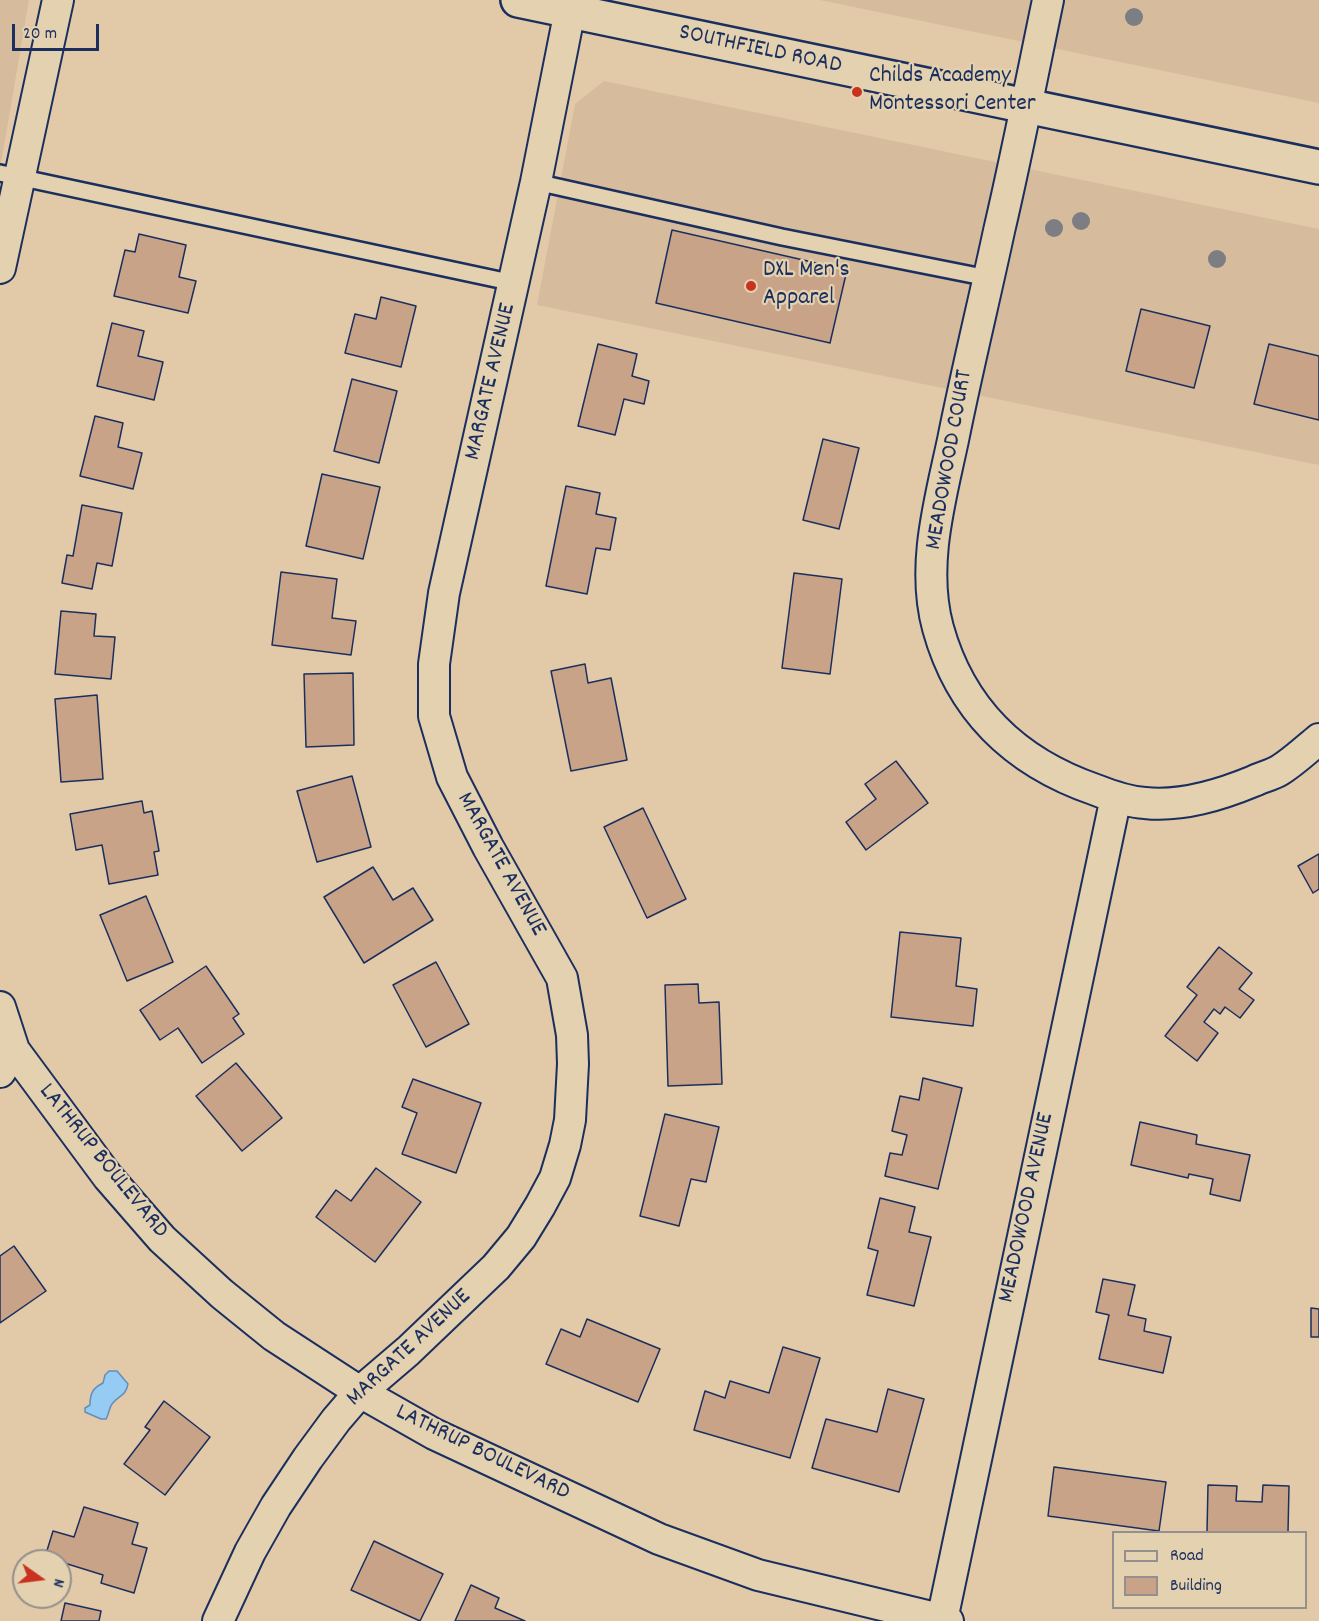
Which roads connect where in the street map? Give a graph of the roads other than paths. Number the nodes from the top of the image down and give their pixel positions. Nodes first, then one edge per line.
1 (58, 0) edge
2 (518, 0) edge
3 (1048, 0) edge
4 (570, 5) edge
5 (1025, 106) junction
6 (1319, 167) edge
7 (10, 175) edge
8 (537, 182) junction
9 (0, 268) edge
10 (988, 278) junction
11 (514, 283) junction
12 (1319, 739) edge
13 (1116, 797) junction
14 (0, 1007) edge
15 (5, 1057) edge
16 (360, 1392) junction
17 (945, 1620) edge
18 (218, 1621) edge

1 - 7 street
2 - 4 main road, SOUTHFIELD ROAD
3 - 5 street, MEADOWOOD COURT
4 - 5 main road, SOUTHFIELD ROAD
4 - 8 street, MARGATE AVENUE
5 - 6 main road, SOUTHFIELD ROAD
5 - 10 street, MEADOWOOD COURT
7 - 9 street
7 - 11 lane
8 - 10 lane
8 - 11 street, MARGATE AVENUE
10 - 13 street, MEADOWOOD COURT
11 - 16 street, MARGATE AVENUE
12 - 13 street, MEADOWOOD COURT
13 - 17 street, MEADOWOOD AVENUE
14 - 15 street, LATHRUP BOULEVARD
15 - 16 street, LATHRUP BOULEVARD
16 - 17 street, LATHRUP BOULEVARD
16 - 18 street, MARGATE AVENUE

